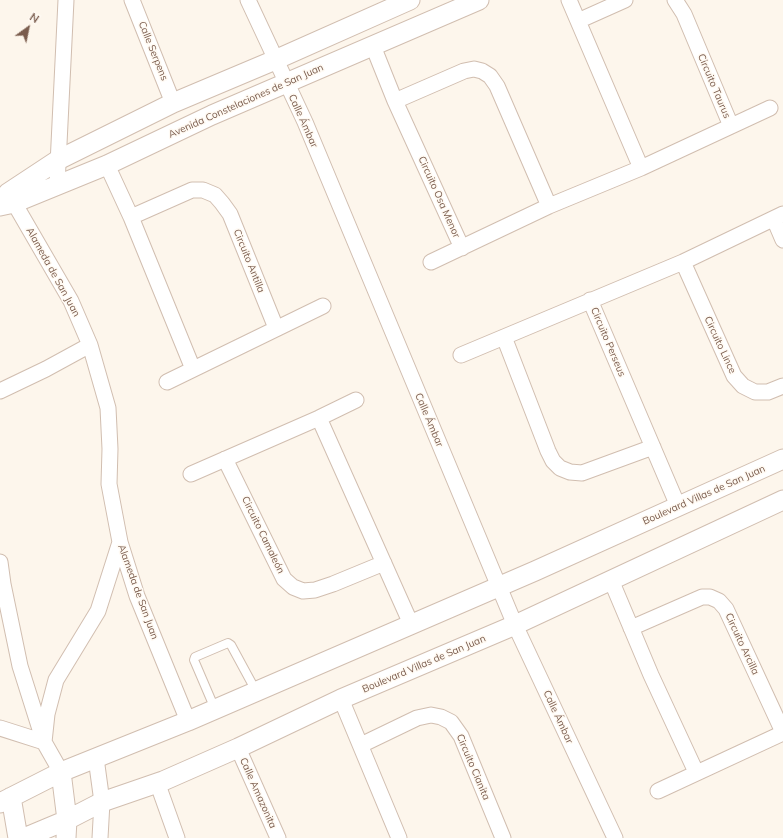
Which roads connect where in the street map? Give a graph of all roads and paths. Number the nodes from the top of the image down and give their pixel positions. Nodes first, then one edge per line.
1 (66, 0) edge
2 (132, 0) edge
3 (248, 0) edge
4 (410, 0) edge
5 (479, 0) edge
6 (569, 0) edge
7 (625, 0) edge
8 (675, 0) edge
9 (578, 20) junction
10 (373, 46) junction
11 (275, 60) junction
12 (286, 83) junction
13 (395, 101) junction
14 (173, 103) junction
15 (770, 108) dead end
16 (731, 126) junction
17 (58, 160) junction
18 (107, 165) junction
19 (641, 168) junction
20 (57, 185) junction
21 (589, 190) joint
22 (6, 201) edge
23 (549, 206) junction
24 (778, 216) edge
25 (131, 217) junction
26 (783, 240) edge
27 (462, 248) junction
28 (431, 262) dead end
29 (683, 262) junction
30 (590, 300) junction
31 (323, 306) dead end
32 (276, 328) junction
33 (504, 337) junction
34 (90, 344) junction
35 (461, 355) dead end
36 (193, 369) junction
37 (167, 382) dead end
38 (783, 386) edge
39 (0, 390) edge
40 (356, 400) dead end
41 (318, 418) junction
42 (653, 447) junction
43 (225, 459) junction
44 (783, 459) edge
45 (191, 474) dead end
46 (783, 500) edge
47 (678, 506) junction
48 (120, 542) junction
49 (0, 562) edge
50 (384, 563) junction
51 (611, 580) junction
52 (2, 585) edge
53 (499, 586) junction
54 (411, 624) junction
55 (515, 625) junction
56 (631, 628) junction
57 (256, 691) junction
58 (341, 699) junction
59 (215, 709) junction
60 (188, 721) junction
61 (0, 728) edge
62 (783, 732) edge
63 (44, 742) junction
64 (361, 745) junction
65 (238, 748) junction
66 (96, 758) junction
67 (61, 772) junction
68 (696, 772) junction
69 (157, 782) junction
70 (658, 791) dead end
71 (6, 800) edge
72 (102, 802) junction
73 (66, 829) edge
74 (18, 838) edge
75 (24, 838) edge
76 (100, 838) edge
77 (177, 838) edge
78 (278, 838) edge
79 (399, 838) edge
80 (503, 838) edge
81 (615, 838) edge

1 - 17 street
2 - 14 street, Calle Serpens
3 - 11 street, Calle Ámbar
4 - 11 street
5 - 10 street, Avenida Constelaciones de San Juan
6 - 9 street
7 - 9 street
8 - 16 street, Circuito Taurus
9 - 19 street
10 - 12 street, Avenida Constelaciones de San Juan
10 - 13 street, Circuito Osa Menor
11 - 12 street, Calle Ámbar
11 - 14 street
12 - 18 street, Avenida Constelaciones de San Juan
12 - 53 street, Calle Ámbar
13 - 23 street
13 - 27 street, Circuito Osa Menor
14 - 17 street
15 - 16 street
16 - 19 street, Circuito Taurus
17 - 20 street
17 - 22 street
18 - 20 street, Avenida Constelaciones de San Juan
18 - 25 street
19 - 21 street, Circuito Taurus
20 - 22 street, Avenida Constelaciones de San Juan
21 - 23 street, Circuito Osa Menor
22 - 34 street, Alameda de San Juan
23 - 27 street, Circuito Osa Menor
24 - 26 street
24 - 29 street
25 - 32 street, Circuito Antilla
25 - 36 street
27 - 28 street
29 - 30 street
29 - 38 street, Circuito Lince
30 - 33 street, Circuito Perseus
30 - 42 street, Circuito Perseus
31 - 32 street
32 - 36 street
33 - 35 street, Circuito Perseus
33 - 42 street
34 - 39 street
34 - 48 street, Alameda de San Juan
36 - 37 street
40 - 41 street
41 - 43 street
41 - 50 street
42 - 47 street, Circuito Perseus
43 - 45 street
43 - 50 street, Circuito Camaleón
44 - 47 street, Boulevard Villas de San Juan
46 - 51 street, Boulevard Villas de San Juan
47 - 53 street, Boulevard Villas de San Juan
48 - 60 street, Alameda de San Juan
48 - 63 street
49 - 52 street
50 - 54 street
51 - 55 street, Boulevard Villas de San Juan
51 - 56 street
52 - 63 street
53 - 54 street, Boulevard Villas de San Juan
53 - 55 street, Calle Ámbar
54 - 57 street, Boulevard Villas de San Juan
55 - 58 street, Boulevard Villas de San Juan
55 - 81 street, Calle Ámbar
56 - 62 street, Circuito Arcilla
56 - 68 street
57 - 59 street, Boulevard Villas de San Juan
57 - 59 lane
58 - 64 street
58 - 65 street, Boulevard Villas de San Juan
59 - 60 street, Boulevard Villas de San Juan
60 - 66 street, Boulevard Villas de San Juan
61 - 63 street
62 - 68 street, Circuito Arcilla
63 - 67 street
64 - 79 street
64 - 80 street, Circuito Cianita
65 - 69 street, Boulevard Villas de San Juan
65 - 78 street, Calle Amazonita
66 - 67 street, Boulevard Villas de San Juan
66 - 72 street
67 - 71 street, Boulevard Villas de San Juan
67 - 73 street
68 - 70 street, Circuito Arcilla
69 - 72 street, Boulevard Villas de San Juan
69 - 77 street
71 - 74 street
72 - 73 street, Boulevard Villas de San Juan
72 - 76 street
73 - 75 street, Boulevard Villas de San Juan

